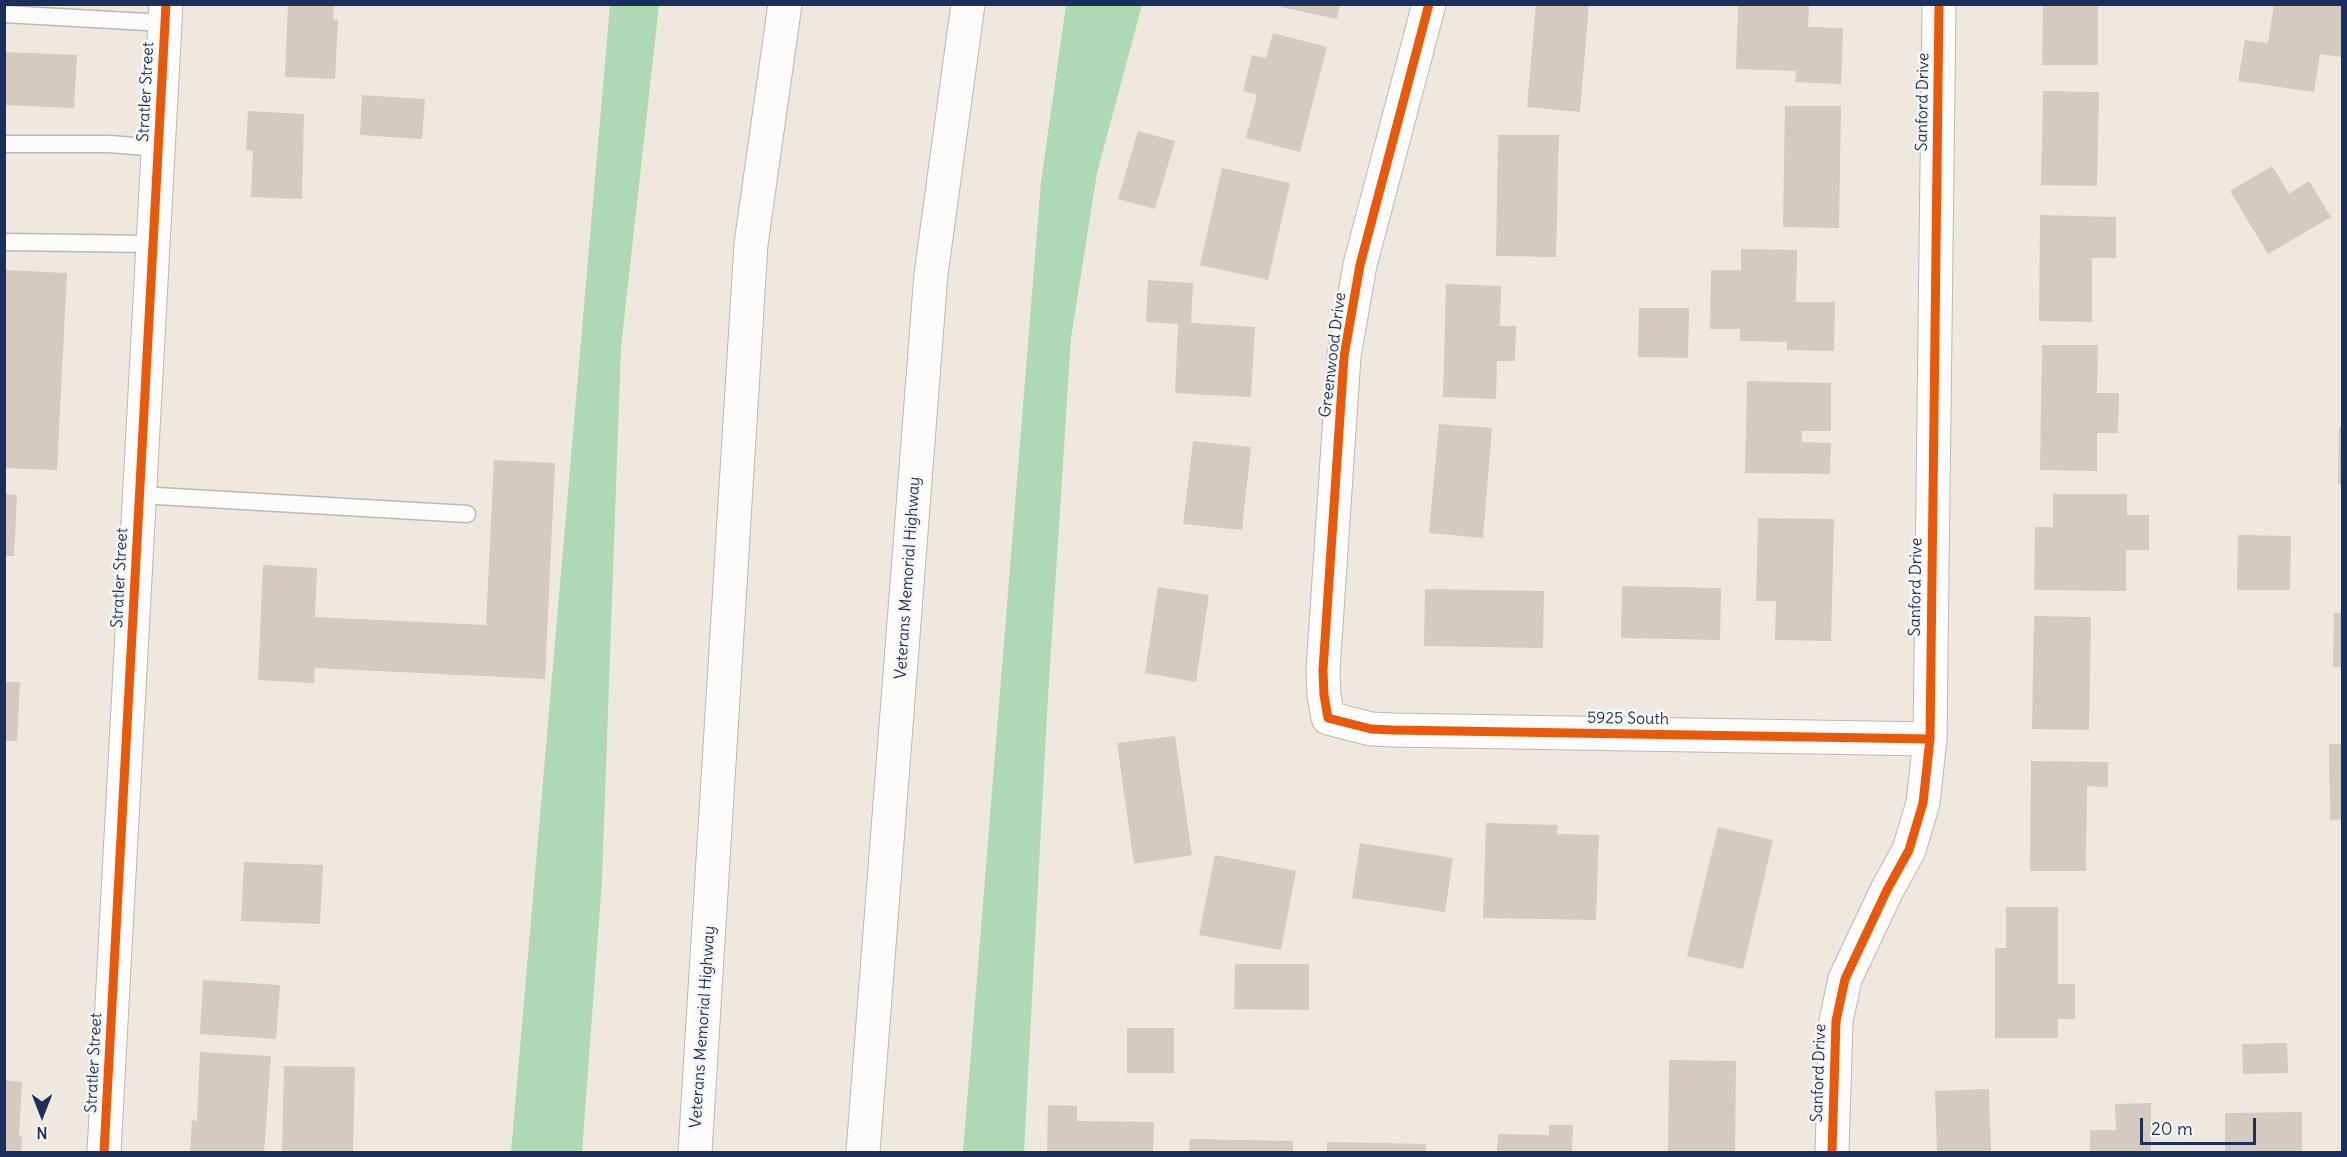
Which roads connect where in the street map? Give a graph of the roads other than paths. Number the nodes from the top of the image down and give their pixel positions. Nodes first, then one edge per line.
1 (785, 4) edge
2 (968, 4) edge
3 (1429, 4) edge
4 (1939, 4) edge
5 (4, 14) edge
6 (165, 14) edge
7 (4, 144) edge
8 (159, 148) junction
9 (4, 242) edge
10 (154, 244) junction
11 (140, 495) junction
12 (467, 514) dead end
13 (1328, 718) joint
14 (1930, 739) junction
15 (104, 1152) edge
16 (695, 1152) edge
17 (863, 1152) edge
18 (1832, 1152) edge

1 - 16 main road, Veterans Memorial Highway
2 - 17 main road, Veterans Memorial Highway
3 - 13 main road, Greenwood Drive
4 - 14 main road, Sanford Drive
5 - 6 lane
6 - 8 main road, Stratler Street
7 - 8 lane
8 - 10 main road, Stratler Street
9 - 10 lane
10 - 11 main road, Stratler Street
11 - 12 lane
11 - 15 main road, Stratler Street
13 - 14 main road, 5925 South
14 - 18 main road, Sanford Drive

